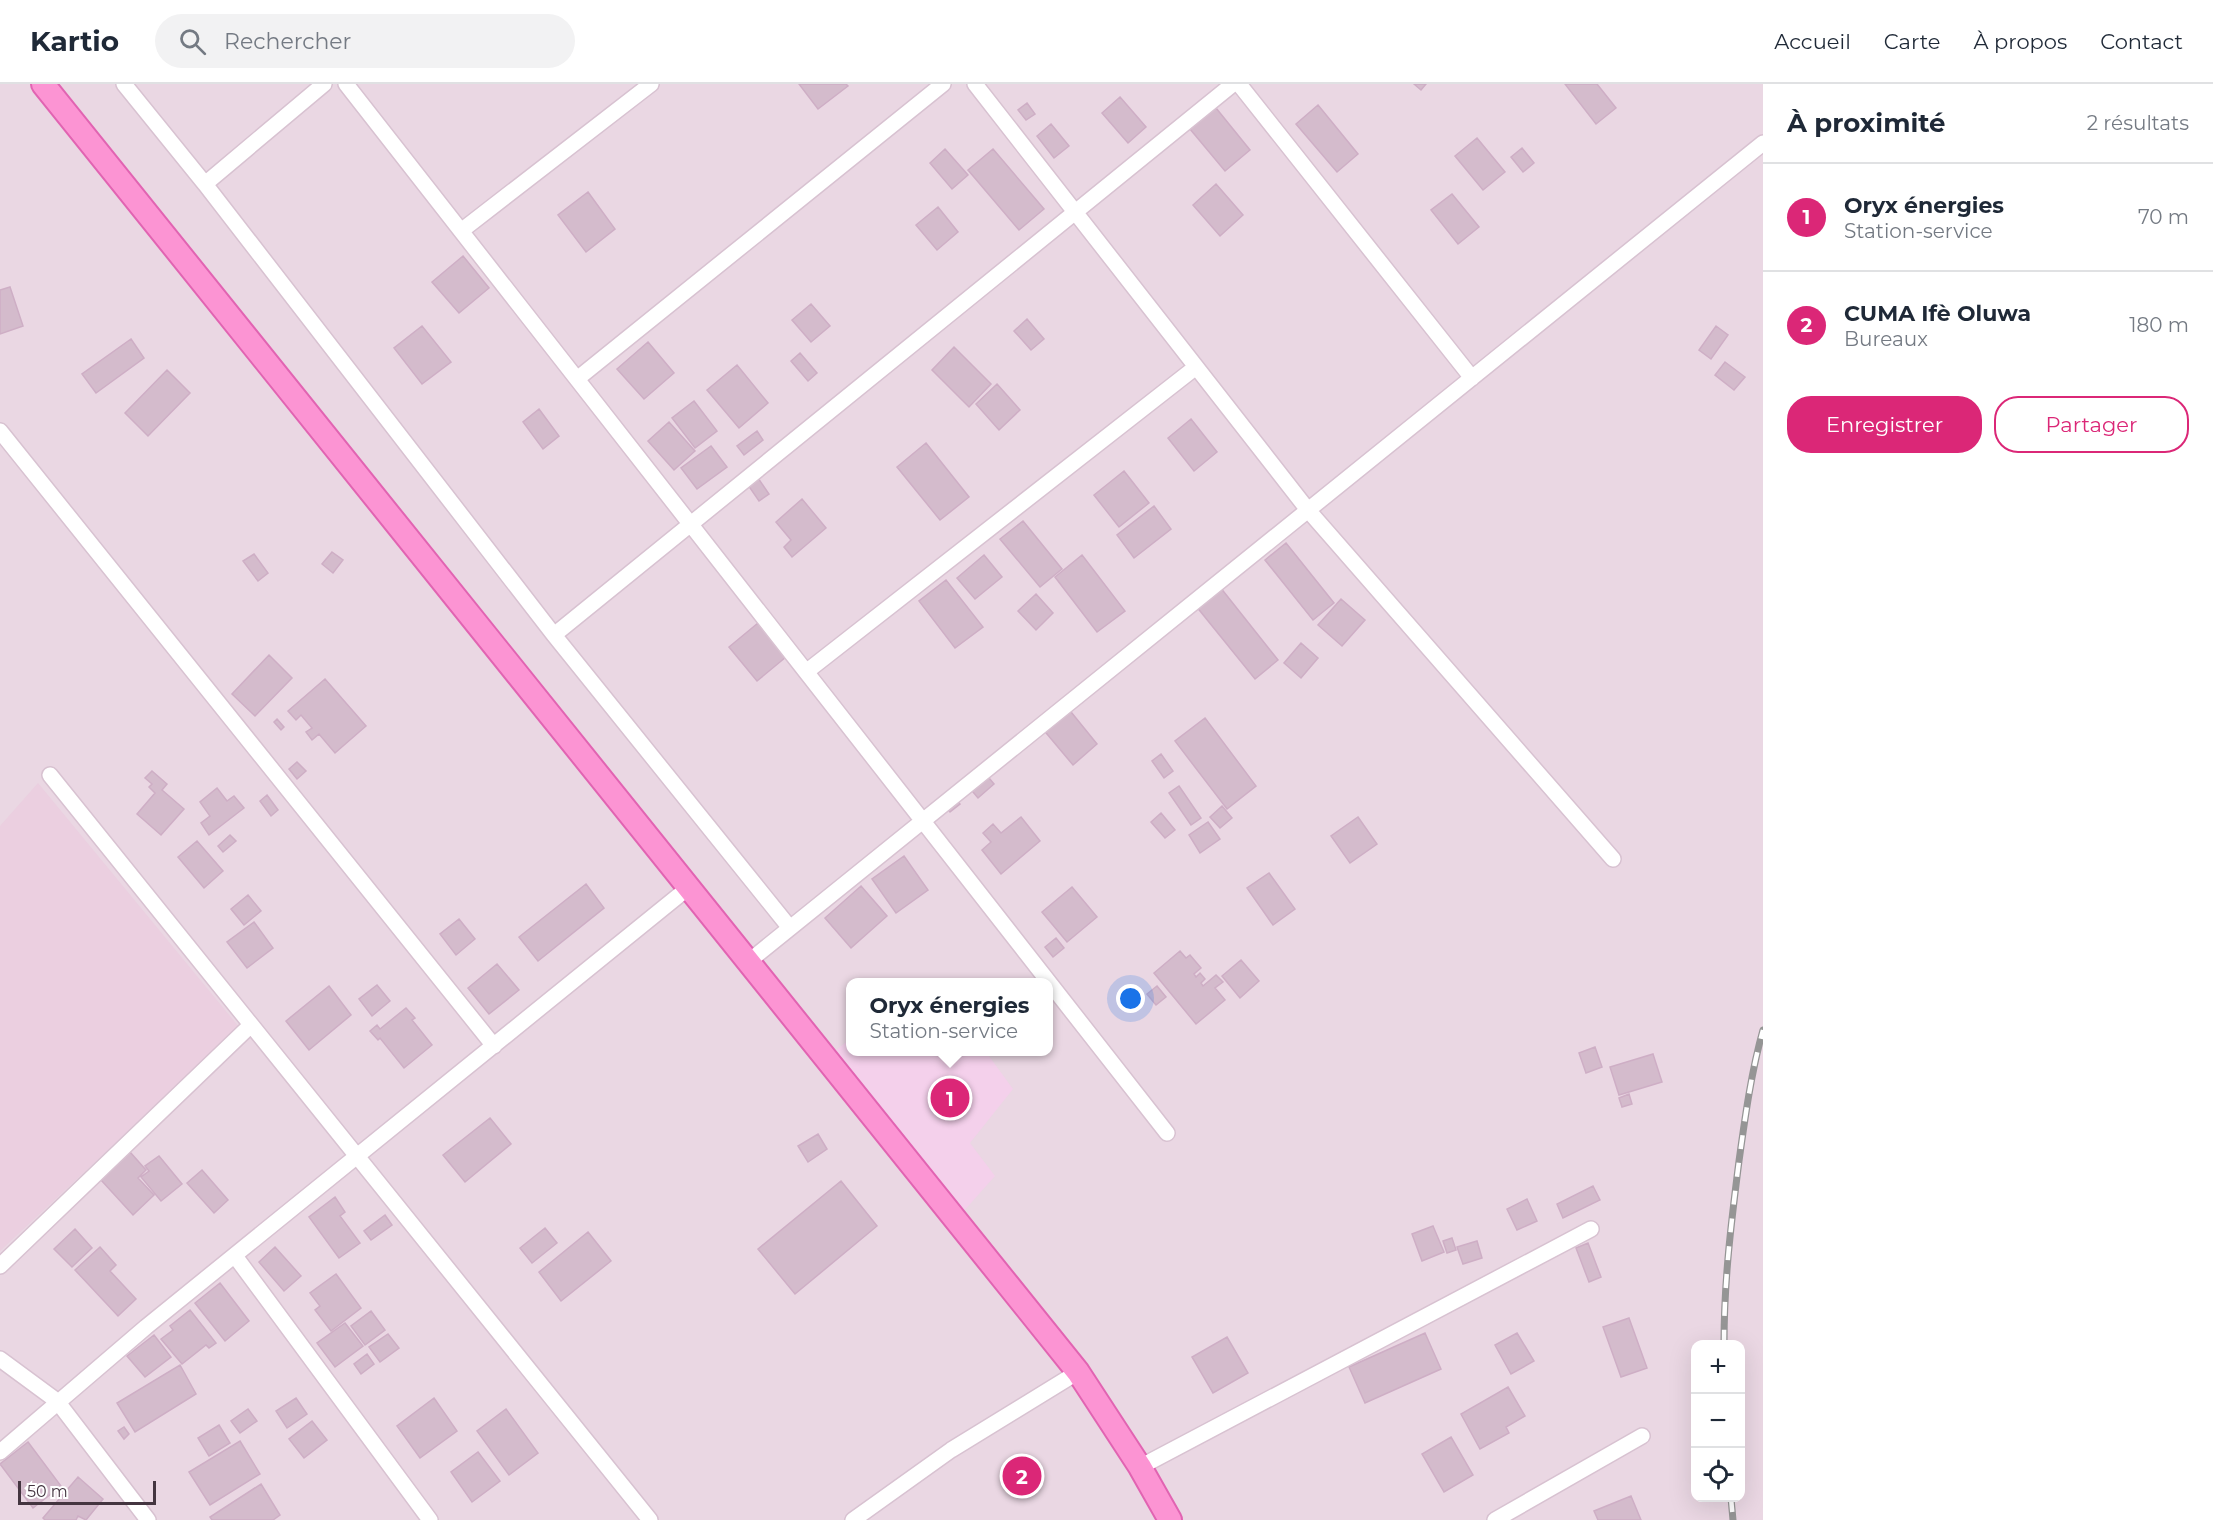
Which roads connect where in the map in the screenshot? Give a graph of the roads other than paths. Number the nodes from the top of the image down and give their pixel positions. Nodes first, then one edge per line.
1 (43, 84) edge
2 (124, 84) edge
3 (324, 84) edge
4 (346, 84) edge
5 (651, 84) edge
6 (943, 84) edge
7 (975, 84) edge
8 (1233, 84) edge
9 (1239, 84) edge
10 (1763, 143) edge
11 (205, 184) junction
12 (1075, 212) junction
13 (461, 231) junction
14 (1196, 367) junction
15 (1472, 378) junction
16 (578, 379) junction
17 (0, 431) edge
18 (1308, 510) junction
19 (690, 524) junction
20 (554, 635) junction
21 (806, 672) junction
22 (50, 775) dead end
23 (923, 821) junction
24 (1613, 859) dead end
25 (688, 888) junction
26 (790, 928) junction
27 (748, 962) junction
28 (1046, 978) edge
29 (1053, 987) edge
30 (251, 1025) junction
31 (494, 1046) junction
32 (1167, 1133) dead end
33 (358, 1156) junction
34 (1591, 1229) dead end
35 (235, 1256) junction
36 (0, 1266) edge
37 (0, 1359) edge
38 (1078, 1372) junction
39 (57, 1401) junction
40 (1641, 1436) dead end
41 (0, 1452) edge
42 (1140, 1467) junction
43 (148, 1520) edge
44 (430, 1520) edge
45 (651, 1520) edge
46 (853, 1520) edge
47 (1170, 1520) edge
48 (1495, 1520) edge

1 - 25 main road
2 - 11 street
3 - 11 street
4 - 13 street
5 - 13 street
6 - 16 street
7 - 12 street
8 - 12 street
9 - 15 street
10 - 15 street
11 - 20 street
12 - 14 street
12 - 19 street
13 - 16 street
14 - 18 street
14 - 21 street
15 - 18 street
16 - 19 street
17 - 31 street
18 - 23 street
18 - 24 street
19 - 20 street
19 - 21 street
20 - 26 street
21 - 23 street
22 - 30 street
23 - 26 street
23 - 28 street
25 - 27 main road
25 - 31 street
26 - 27 street
27 - 38 main road
29 - 32 street
30 - 33 street
30 - 36 street
31 - 33 street
33 - 35 street
33 - 45 street
34 - 42 street
35 - 39 street
35 - 44 street
37 - 39 street
38 - 42 main road
38 - 46 street
39 - 41 street
39 - 43 street
40 - 48 street
42 - 47 main road

